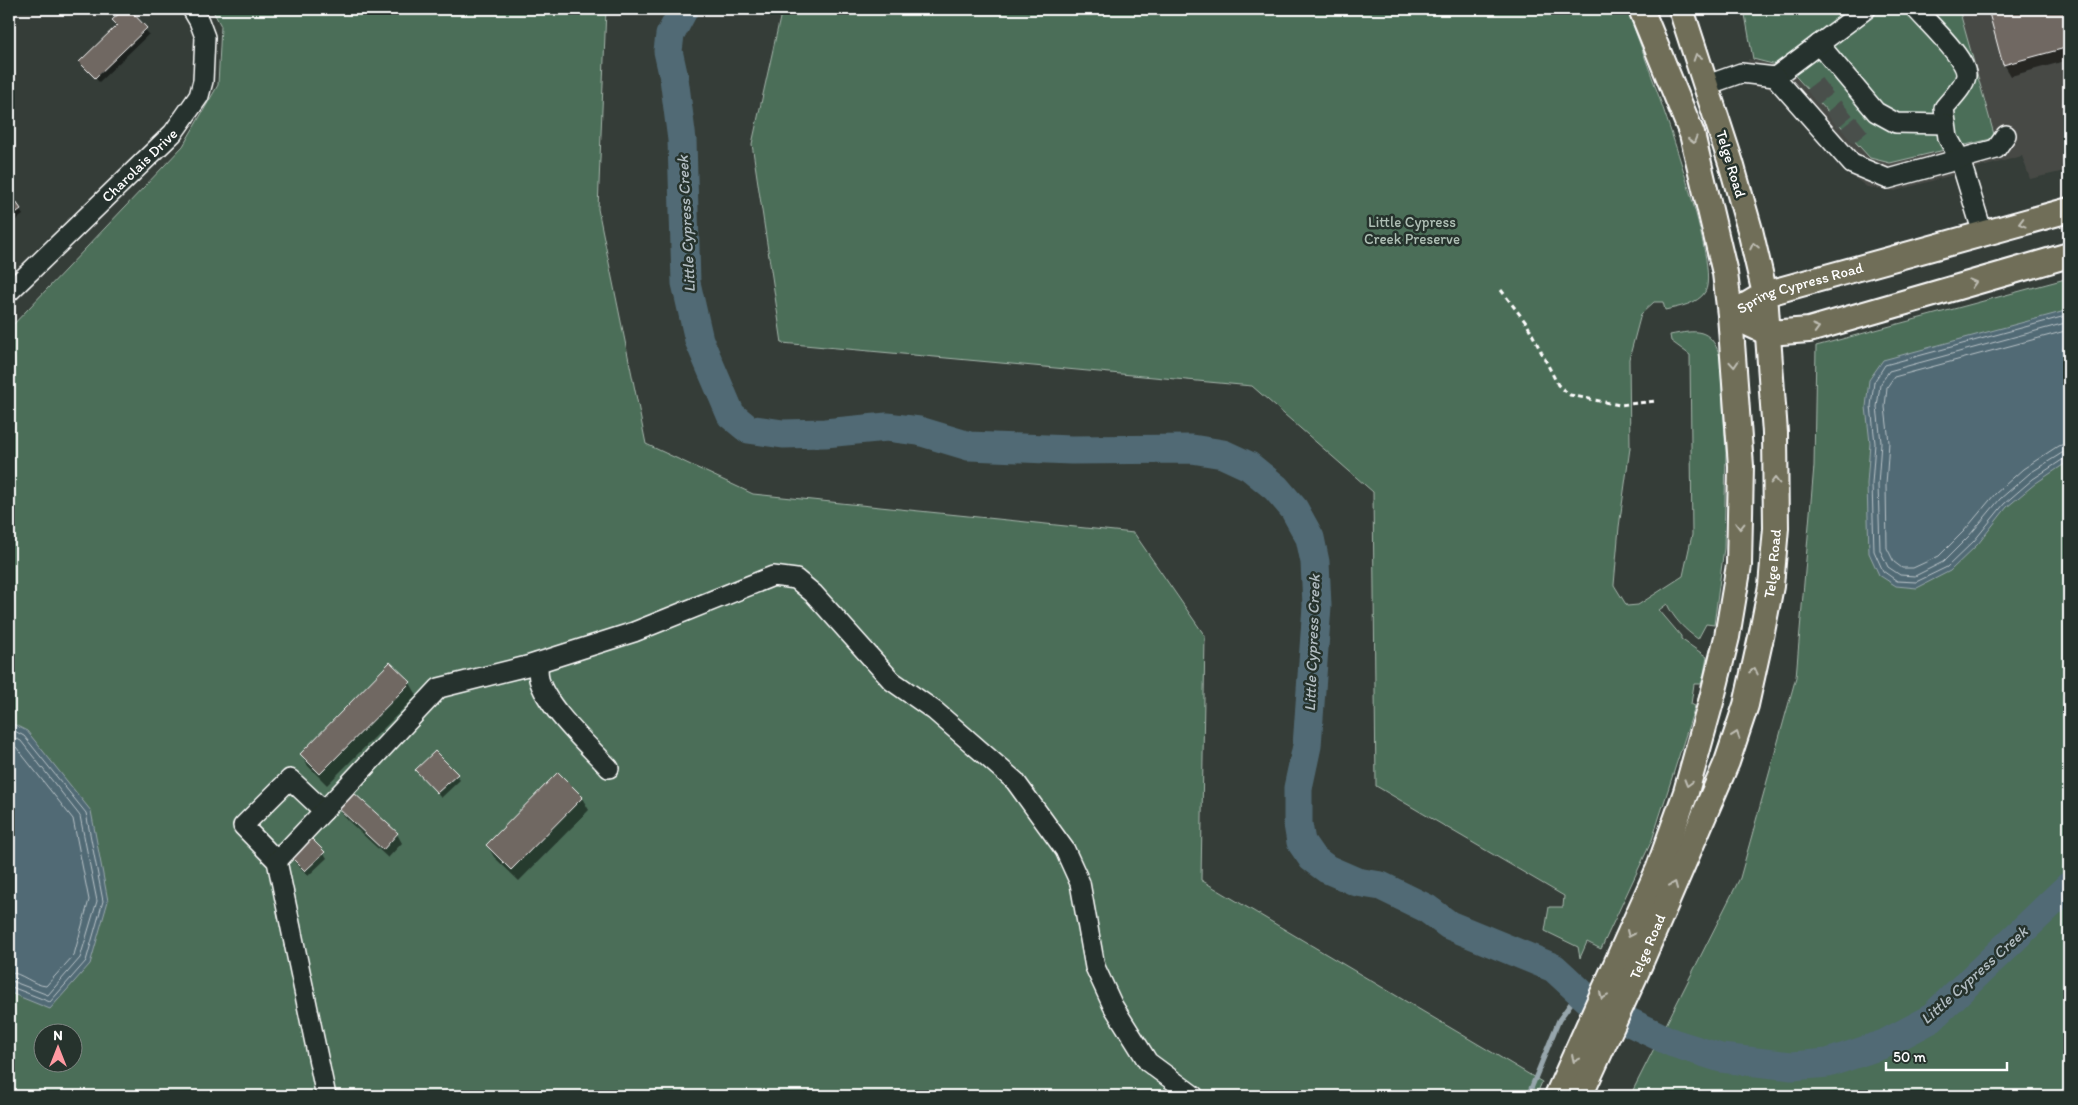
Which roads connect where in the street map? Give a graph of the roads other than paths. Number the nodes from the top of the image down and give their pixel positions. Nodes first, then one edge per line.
1 (192, 9) edge
2 (1641, 9) edge
3 (1680, 9) edge
4 (1866, 9) edge
5 (1916, 9) edge
6 (1819, 44) junction
7 (1775, 77) junction
8 (1707, 85) junction
9 (1946, 124) junction
10 (2006, 135) dead end
11 (1960, 159) junction
12 (2069, 210) edge
13 (1983, 234) junction
14 (2069, 255) edge
15 (9, 292) edge
16 (1764, 294) junction
17 (1730, 315) junction
18 (1768, 333) junction
19 (538, 663) junction
20 (609, 768) dead end
21 (324, 811) junction
22 (277, 861) junction
23 (1624, 973) junction
24 (1601, 1027) junction
25 (326, 1096) edge
26 (1194, 1096) edge
27 (1557, 1096) edge
28 (1580, 1096) edge

1 - 15 street, Charolais Drive
2 -> 17 main road, Telge Road
8 -> 3 main road, Telge Road
4 - 6 street
5 - 9 street
6 - 7 street
6 - 9 street
7 - 8 street
7 - 11 street
16 -> 8 main road, Telge Road
9 - 11 street
10 - 11 street
11 - 13 street
12 -> 13 main road, Spring Cypress Road
13 - 16 main road, Spring Cypress Road
18 -> 14 main road, Spring Cypress Road
16 - 17 main road, Spring Cypress Road
16 - 18 main road, Telge Road
17 - 18 main road, Spring Cypress Road
17 -> 23 main road, Telge Road
23 -> 18 main road, Telge Road
19 - 20 street
19 - 21 street
19 - 26 street
21 - 22 street
21 - 22 street
22 - 25 street
23 - 24 main road, Telge Road
24 -> 27 main road, Telge Road
24 - 28 main road, Telge Road

